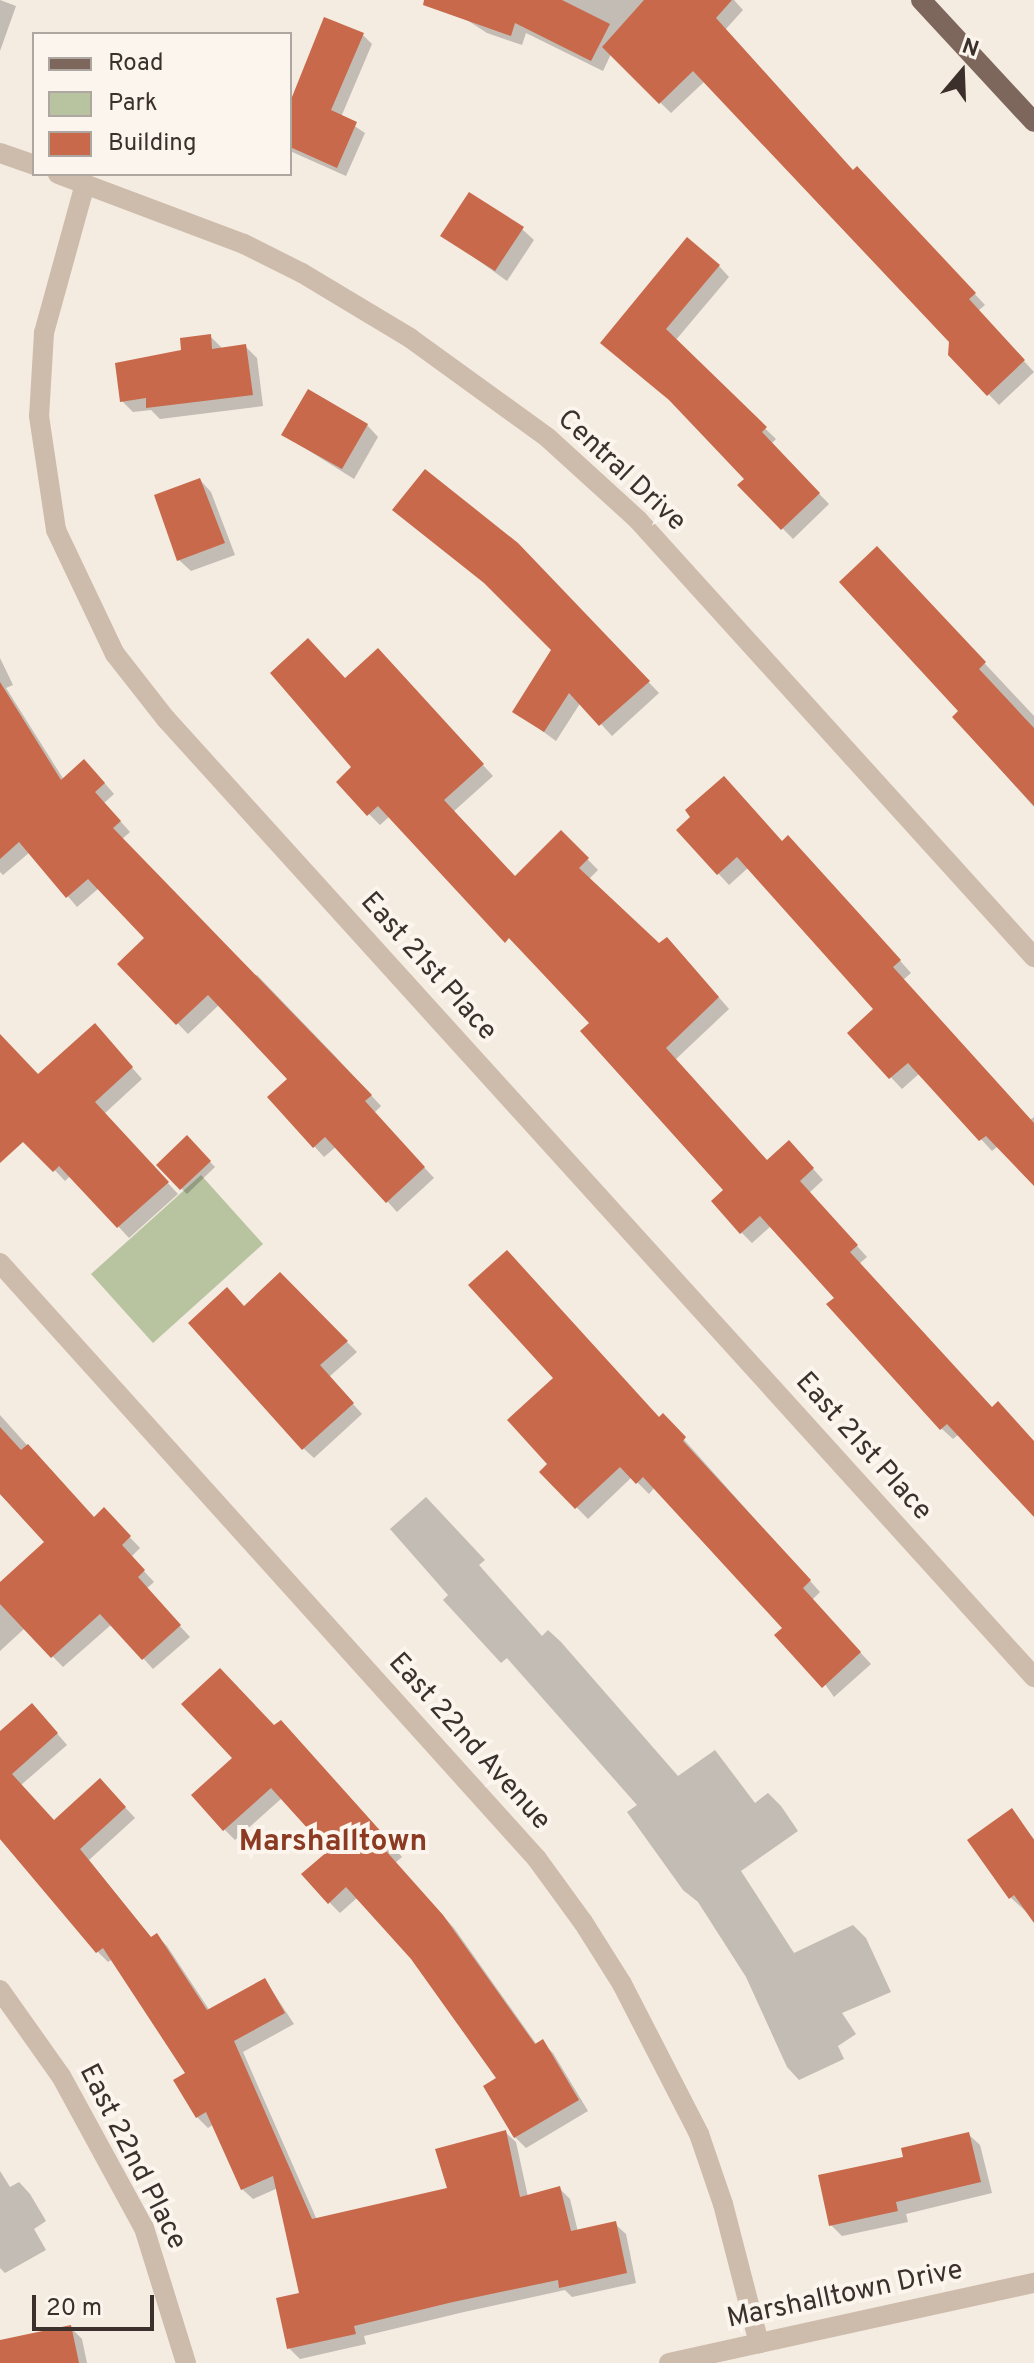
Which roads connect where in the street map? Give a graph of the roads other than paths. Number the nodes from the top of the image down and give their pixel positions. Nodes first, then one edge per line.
1 (921, 0) edge
2 (1034, 122) edge
3 (0, 153) edge
4 (32, 164) edge
5 (63, 176) edge
6 (85, 184) junction
7 (1034, 957) edge
8 (0, 1263) edge
9 (1034, 1677) edge
10 (0, 1990) edge
11 (1034, 2283) edge
12 (759, 2343) junction
13 (186, 2363) edge
14 (669, 2363) edge

1 - 2 main road
3 - 4 street
5 - 6 street, Central Drive
6 - 7 street, Central Drive
6 - 9 street, East 21st Place
8 - 12 street, East 22nd Avenue
10 - 13 street, East 22nd Place
11 - 12 street, Marshalltown Drive
12 - 14 street, Marshalltown Drive

